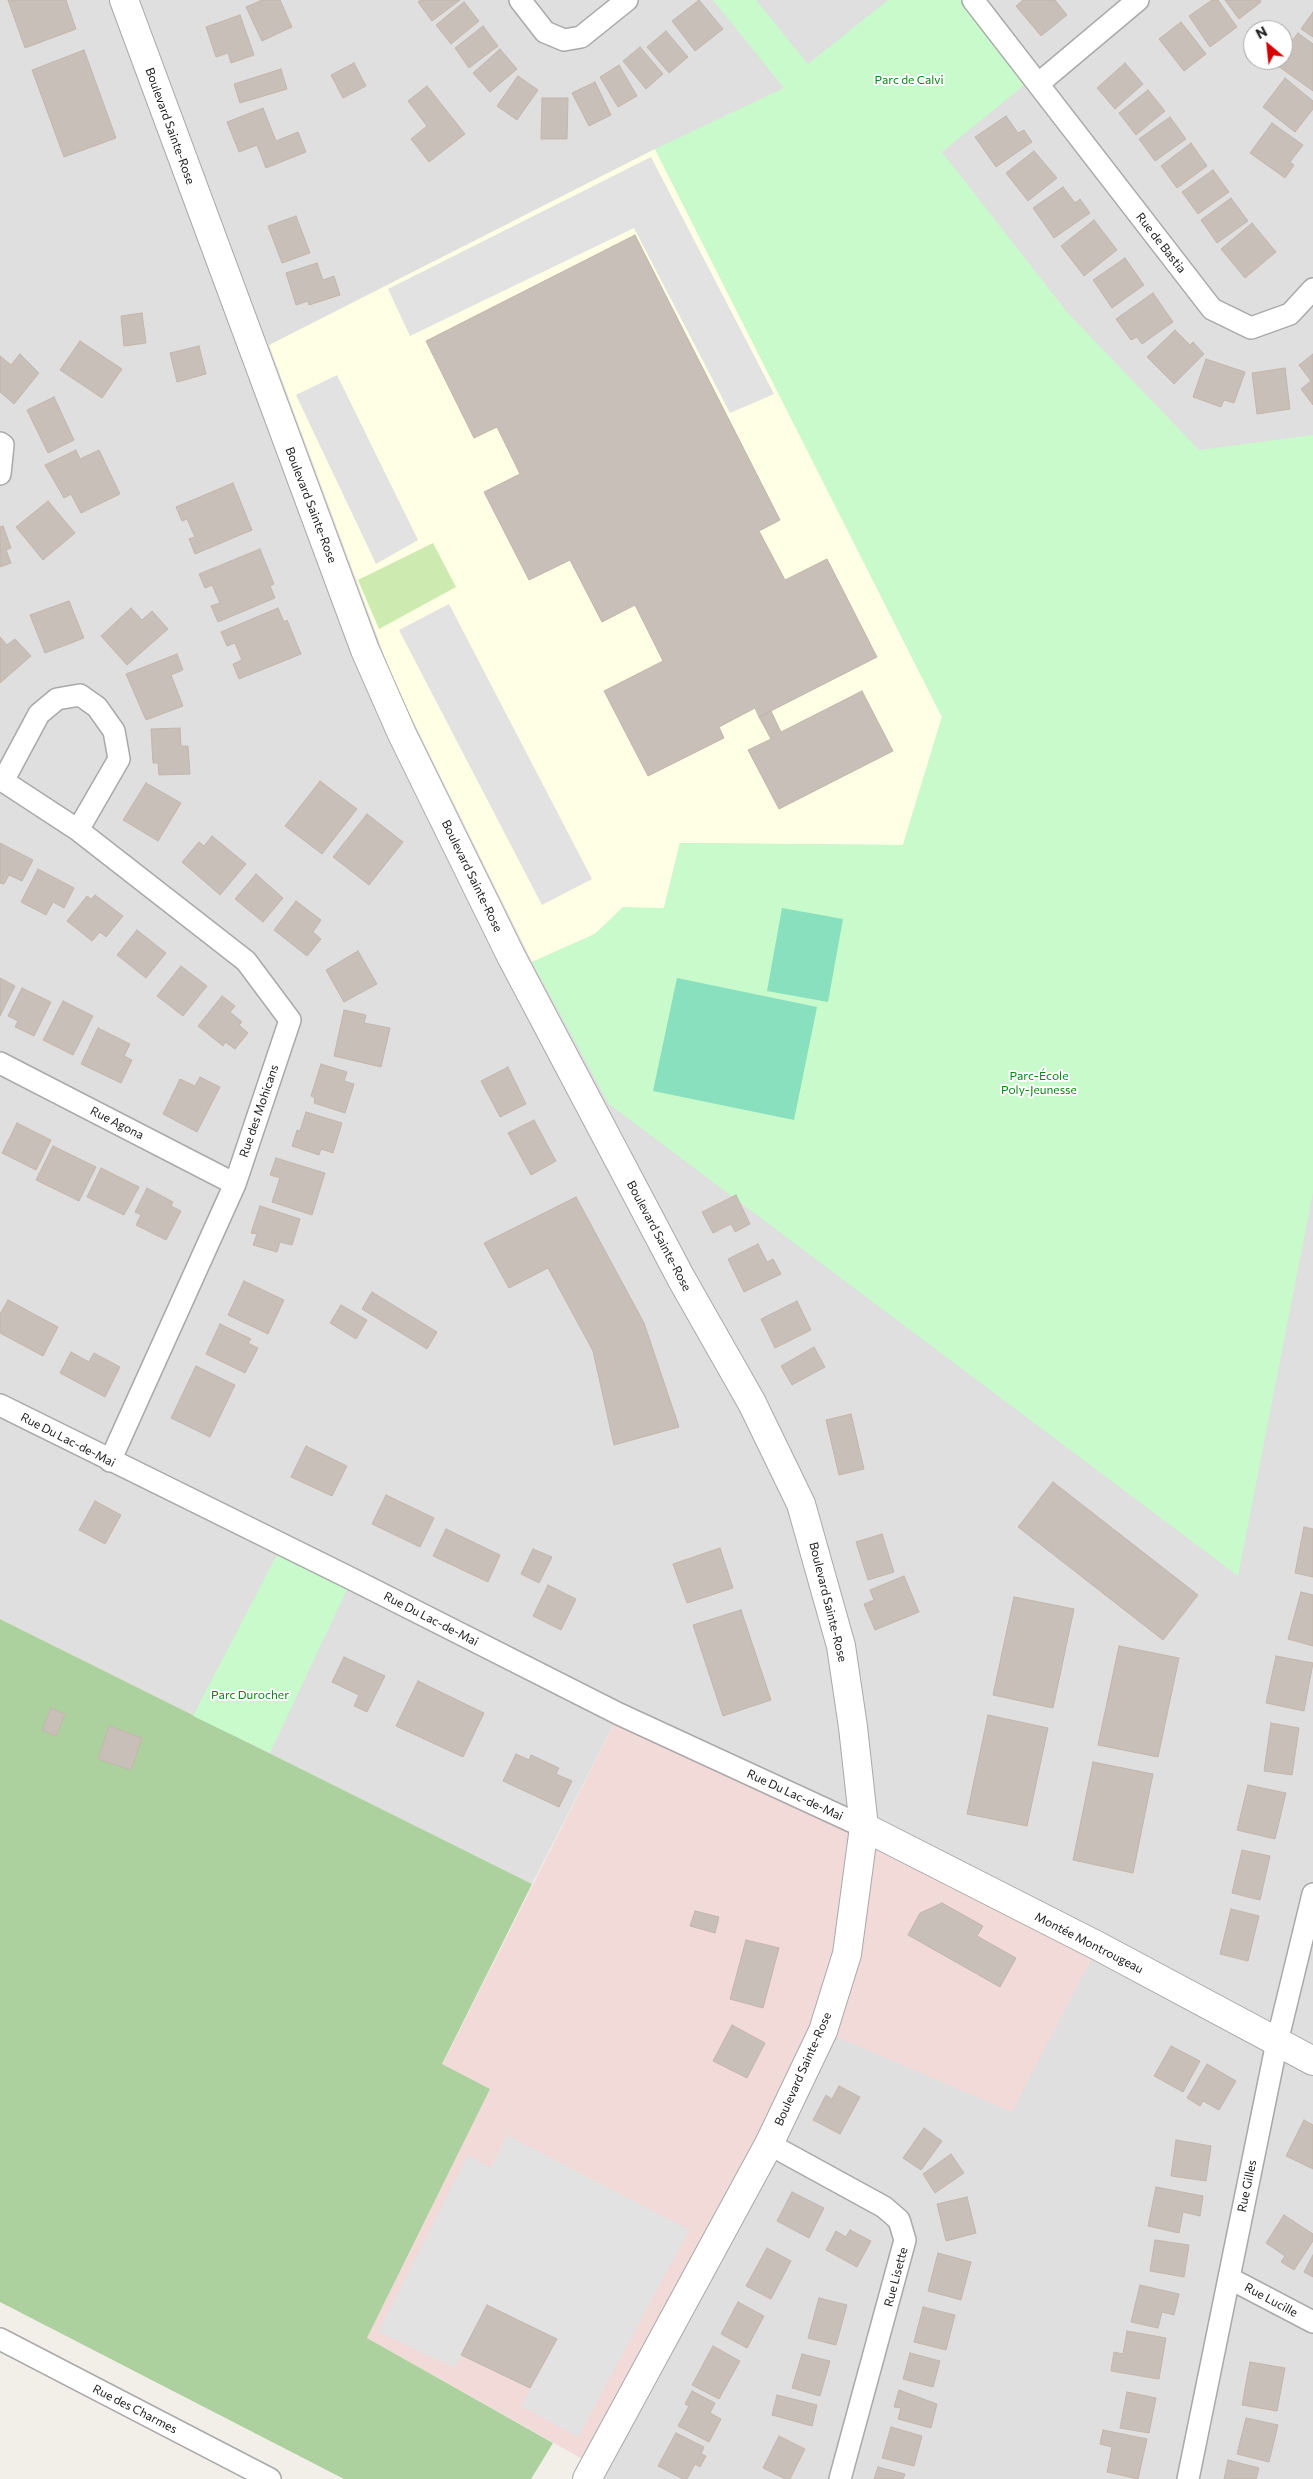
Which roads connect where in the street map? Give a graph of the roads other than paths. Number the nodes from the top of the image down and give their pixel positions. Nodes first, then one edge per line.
1 (124, 0) edge
2 (520, 0) edge
3 (627, 0) edge
4 (973, 0) edge
5 (1138, 0) edge
6 (1038, 84) junction
7 (1313, 289) edge
8 (0, 443) edge
9 (0, 474) edge
10 (2, 780) edge
11 (78, 830) junction
12 (0, 1063) edge
13 (235, 1184) junction
14 (0, 1405) edge
15 (110, 1462) junction
16 (864, 1827) junction
17 (1313, 1894) edge
18 (1277, 2042) junction
19 (1313, 2061) edge
20 (770, 2144) junction
21 (1228, 2278) junction
22 (1313, 2322) edge
23 (0, 2339) edge
24 (270, 2479) edge
25 (587, 2479) edge
26 (840, 2479) edge
27 (1188, 2479) edge

1 - 16 street, Boulevard Sainte-Rose
2 - 3 street
4 - 6 street, Rue de Bastia
5 - 6 street
6 - 7 street, Rue de Bastia
8 - 9 street
10 - 11 street, Rue des Mohicans
10 - 11 street, Rue des Mohicans
11 - 13 street, Rue des Mohicans
12 - 13 street, Rue Agona
13 - 15 street, Rue des Mohicans
14 - 15 street, Rue Du Lac-de-Mai
15 - 16 street, Rue Du Lac-de-Mai
16 - 18 street, Montée Montrougeau
16 - 20 street, Boulevard Sainte-Rose
17 - 18 street, Rue Gilles
18 - 19 street, Montée Montrougeau
18 - 21 street, Rue Gilles
20 - 25 street, Boulevard Sainte-Rose
20 - 26 street, Rue Lisette
21 - 22 street, Rue Lucille
21 - 27 street, Rue Gilles
23 - 24 street, Rue des Charmes

